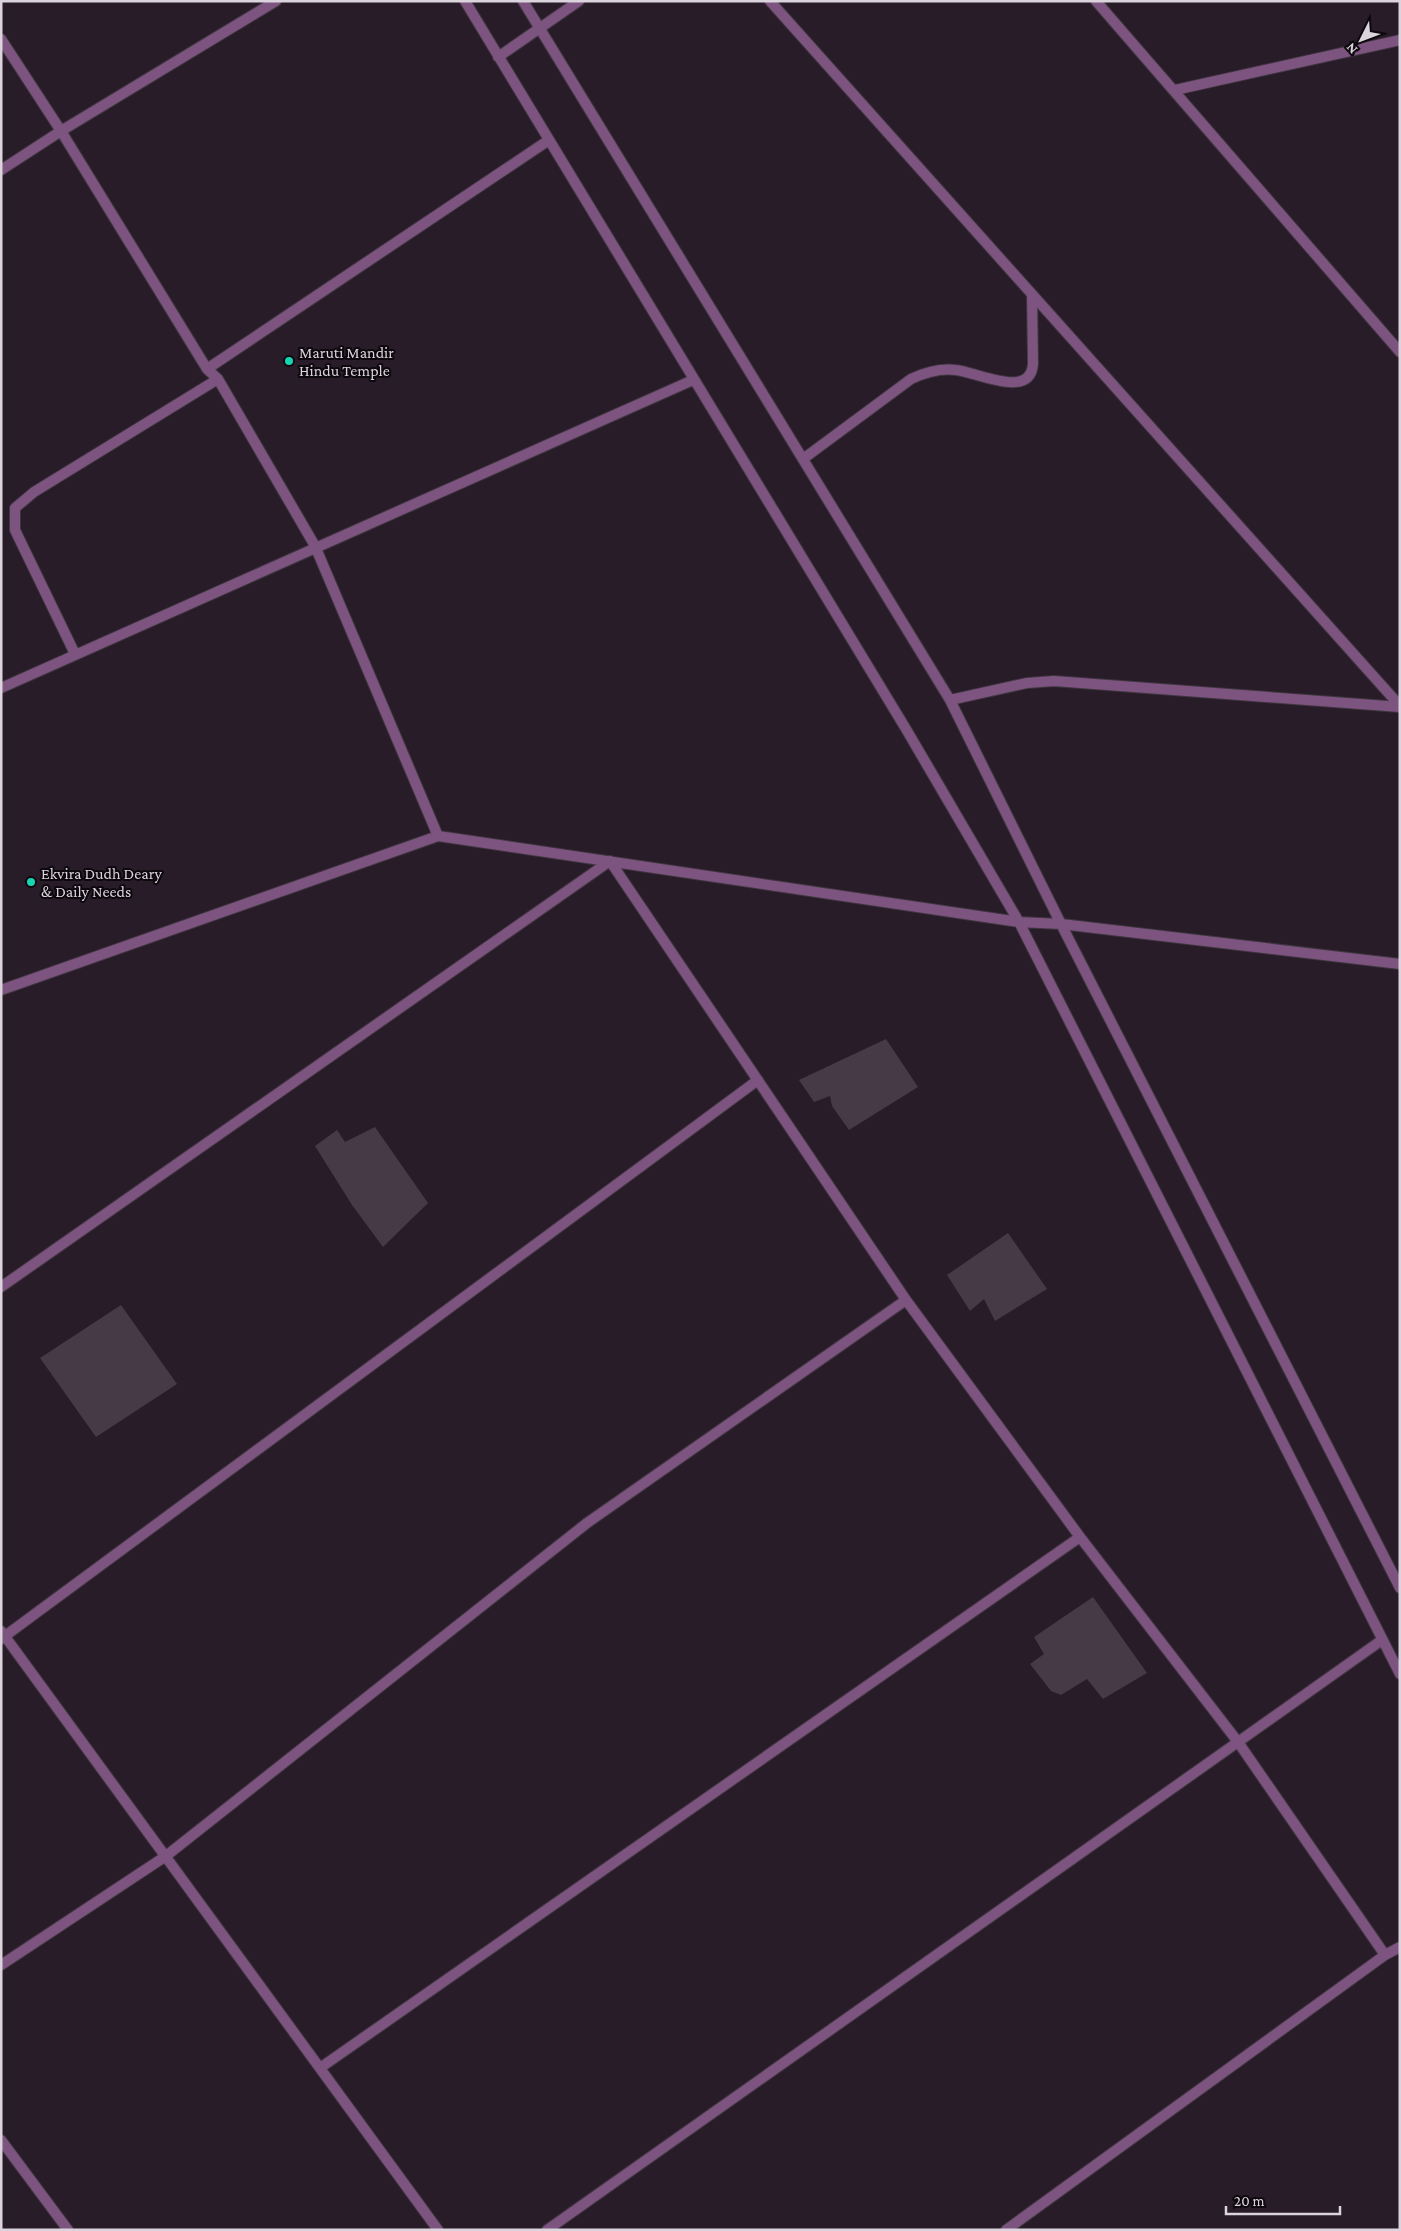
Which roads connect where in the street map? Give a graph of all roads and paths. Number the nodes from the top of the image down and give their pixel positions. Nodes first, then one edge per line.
1 (276, 1) edge
2 (465, 1) edge
3 (523, 1) edge
4 (579, 1) edge
5 (770, 1) edge
6 (1096, 1) edge
7 (540, 28) junction
8 (1, 39) edge
9 (1400, 40) edge
10 (498, 57) junction
11 (1175, 90) junction
12 (61, 131) junction
13 (549, 140) junction
14 (1, 170) edge
15 (1032, 295) junction
16 (1400, 352) edge
17 (206, 369) junction
18 (218, 379) junction
19 (693, 380) junction
20 (803, 459) junction
21 (315, 546) junction
22 (74, 654) junction
23 (1, 688) edge
24 (950, 700) junction
25 (1400, 706) edge
26 (438, 836) junction
27 (610, 861) junction
28 (1019, 922) junction
29 (1060, 924) junction
30 (1400, 964) edge
31 (1, 990) edge
32 (758, 1080) junction
33 (1, 1287) edge
34 (906, 1300) junction
35 (1080, 1537) junction
36 (1400, 1588) edge
37 (2, 1635) edge
38 (1382, 1640) junction
39 (1400, 1674) edge
40 (1238, 1742) junction
41 (166, 1856) junction
42 (1400, 1947) edge
43 (1385, 1955) junction
44 (1, 1965) edge
45 (320, 2068) junction
46 (1, 2140) edge
47 (68, 2230) edge
48 (438, 2230) edge
49 (547, 2230) edge
50 (1006, 2230) edge

1 - 12 street
2 - 10 street
3 - 7 street
4 - 7 street
5 - 15 street
6 - 11 street
7 - 10 street
7 - 20 street
8 - 12 street
9 - 11 street
10 - 13 street
11 - 16 street
12 - 14 street
12 - 17 street
13 - 17 street
13 - 19 street
15 - 20 street
15 - 25 street
17 - 18 street
18 - 21 street
18 - 22 street
19 - 21 street
19 - 28 street
20 - 24 street
21 - 22 street
21 - 26 street
22 - 23 street
24 - 25 street
24 - 29 street
26 - 27 street
26 - 31 street
27 - 28 street
27 - 32 street
27 - 33 street
28 - 29 street
28 - 38 street
29 - 30 street
29 - 36 street
32 - 34 street
32 - 37 street
34 - 35 street
34 - 41 street
35 - 40 street
35 - 45 street
37 - 41 street
38 - 39 street
38 - 40 street
40 - 43 street
40 - 49 street
41 - 44 street
41 - 45 street
42 - 43 street
43 - 50 street
45 - 48 street
46 - 47 street

